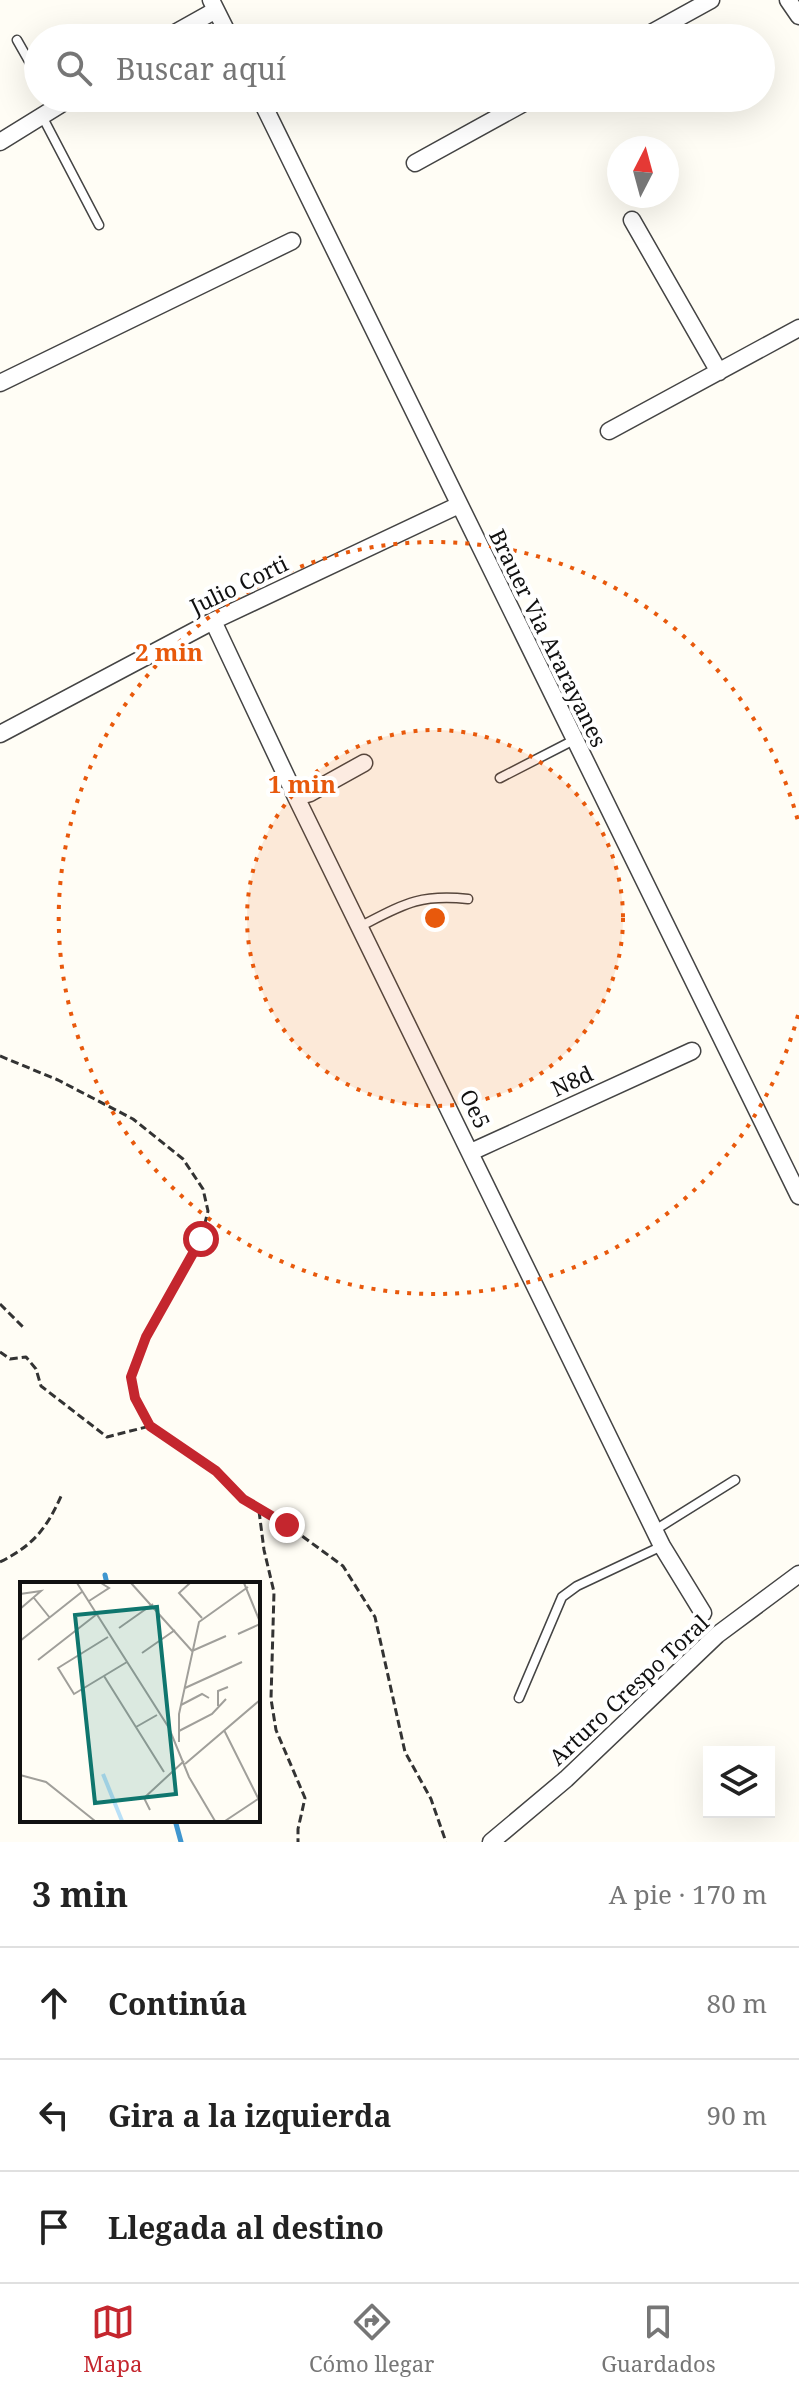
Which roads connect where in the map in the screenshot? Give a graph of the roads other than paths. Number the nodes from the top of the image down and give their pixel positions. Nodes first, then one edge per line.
1 (711, 0) edge
2 (788, 0) edge
3 (213, 5) edge
4 (799, 16) edge
5 (186, 24) edge
6 (223, 24) edge
7 (667, 24) edge
8 (17, 40) dead end
9 (24, 52) edge
10 (42, 112) edge
11 (51, 112) edge
12 (267, 112) edge
13 (508, 112) edge
14 (0, 142) edge
15 (415, 163) dead end
16 (632, 220) dead end
17 (99, 225) dead end
18 (292, 241) dead end
19 (799, 328) edge
20 (719, 372) junction
21 (0, 383) edge
22 (609, 431) dead end
23 (459, 505) junction
24 (213, 621) junction
25 (0, 734) edge
26 (574, 740) junction
27 (364, 763) dead end
28 (500, 778) dead end
29 (296, 797) junction
30 (468, 899) dead end
31 (361, 926) junction
32 (692, 1051) dead end
33 (471, 1152) junction
34 (799, 1196) edge
35 (735, 1480) dead end
36 (658, 1538) junction
37 (799, 1574) edge
38 (703, 1613) dead end
39 (519, 1698) dead end
40 (491, 1842) edge

1 - 7 street
2 - 4 street
3 - 5 street
3 - 6 street
8 - 9 lane
10 - 14 street
11 - 17 lane
12 - 23 street, Brauer Via Ararayanes
13 - 15 street
16 - 20 street
18 - 21 street
19 - 20 street
20 - 22 street
23 - 24 street, Julio Corti
23 - 26 street, Brauer Via Ararayanes
24 - 25 street, Julio Corti
24 - 29 street, Oe5
26 - 28 lane
26 - 34 street, Brauer Via Ararayanes
27 - 29 street
29 - 31 street, Oe5
30 - 31 lane
31 - 33 street, Oe5
32 - 33 street, N8d
33 - 36 street, Oe5
35 - 36 lane
36 - 38 street, Oe5
36 - 39 lane
37 - 40 street, Arturo Crespo Toral

